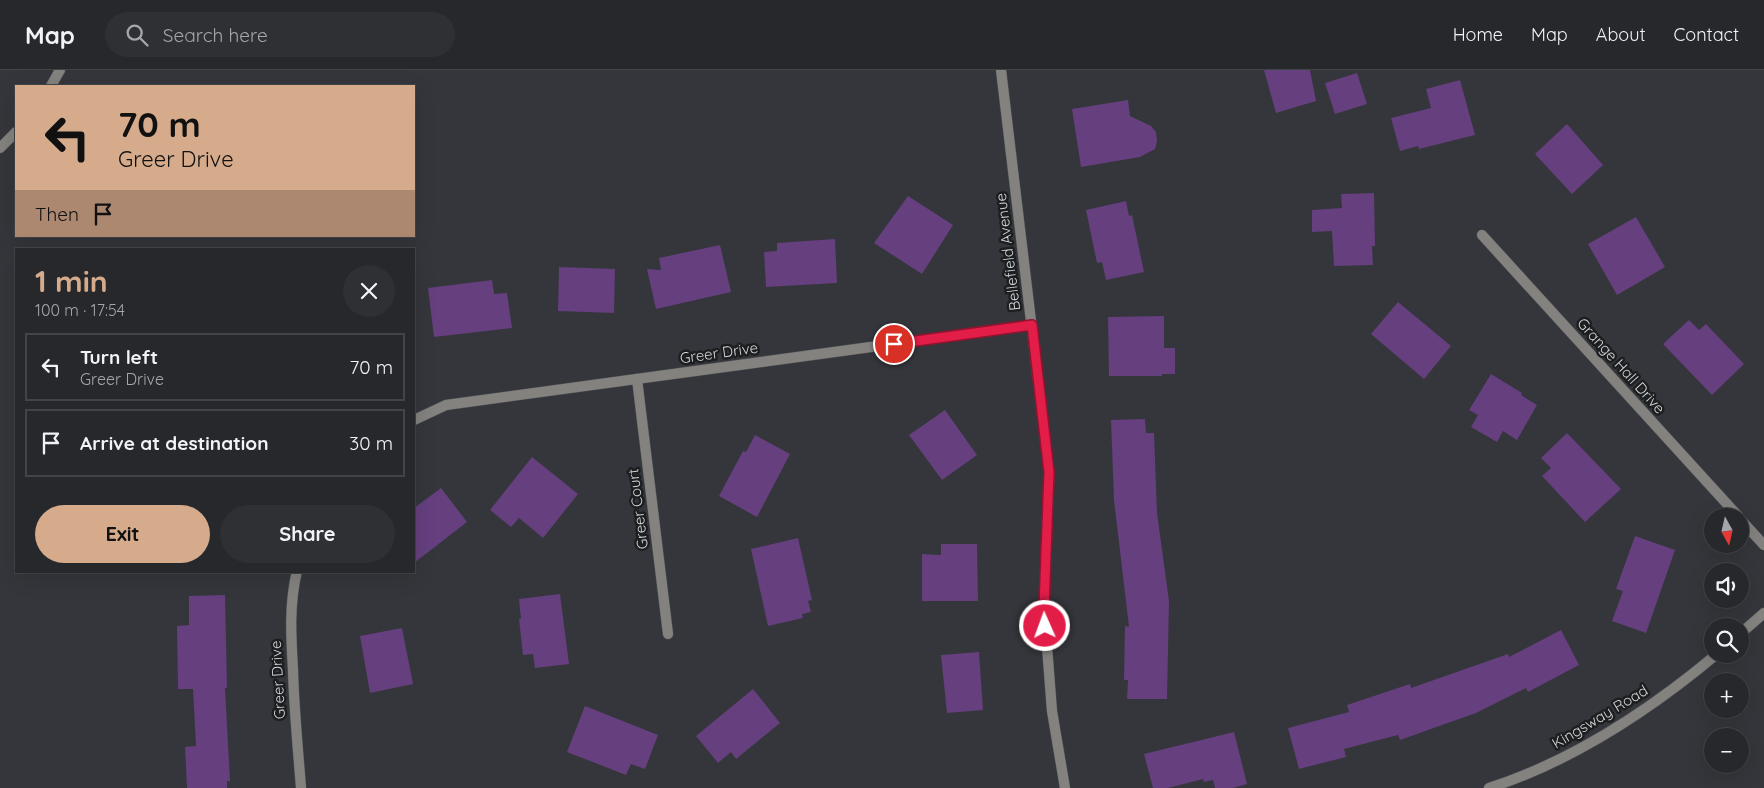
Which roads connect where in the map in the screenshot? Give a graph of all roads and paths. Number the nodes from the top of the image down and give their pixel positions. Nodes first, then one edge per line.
1 (60, 70) edge
2 (1001, 70) edge
3 (52, 85) edge
4 (15, 133) edge
5 (0, 148) edge
6 (1482, 235) dead end
7 (1032, 325) junction
8 (637, 379) junction
9 (415, 420) edge
10 (1730, 508) edge
11 (1749, 529) edge
12 (1764, 545) edge
13 (297, 573) edge
14 (1764, 613) edge
15 (1749, 626) edge
16 (668, 634) dead end
17 (1705, 663) edge
18 (301, 788) edge
19 (1065, 788) edge
20 (1489, 788) edge

1 - 3 street
2 - 7 street, Bellefield Avenue
4 - 5 street
6 - 10 street, Grange Hall Drive
7 - 8 street, Greer Drive
7 - 19 street, Bellefield Avenue
8 - 9 street, Greer Drive
8 - 16 street, Greer Court
11 - 12 street, Grange Hall Drive
13 - 18 street, Greer Drive
14 - 15 street
17 - 20 street, Kingsway Road

